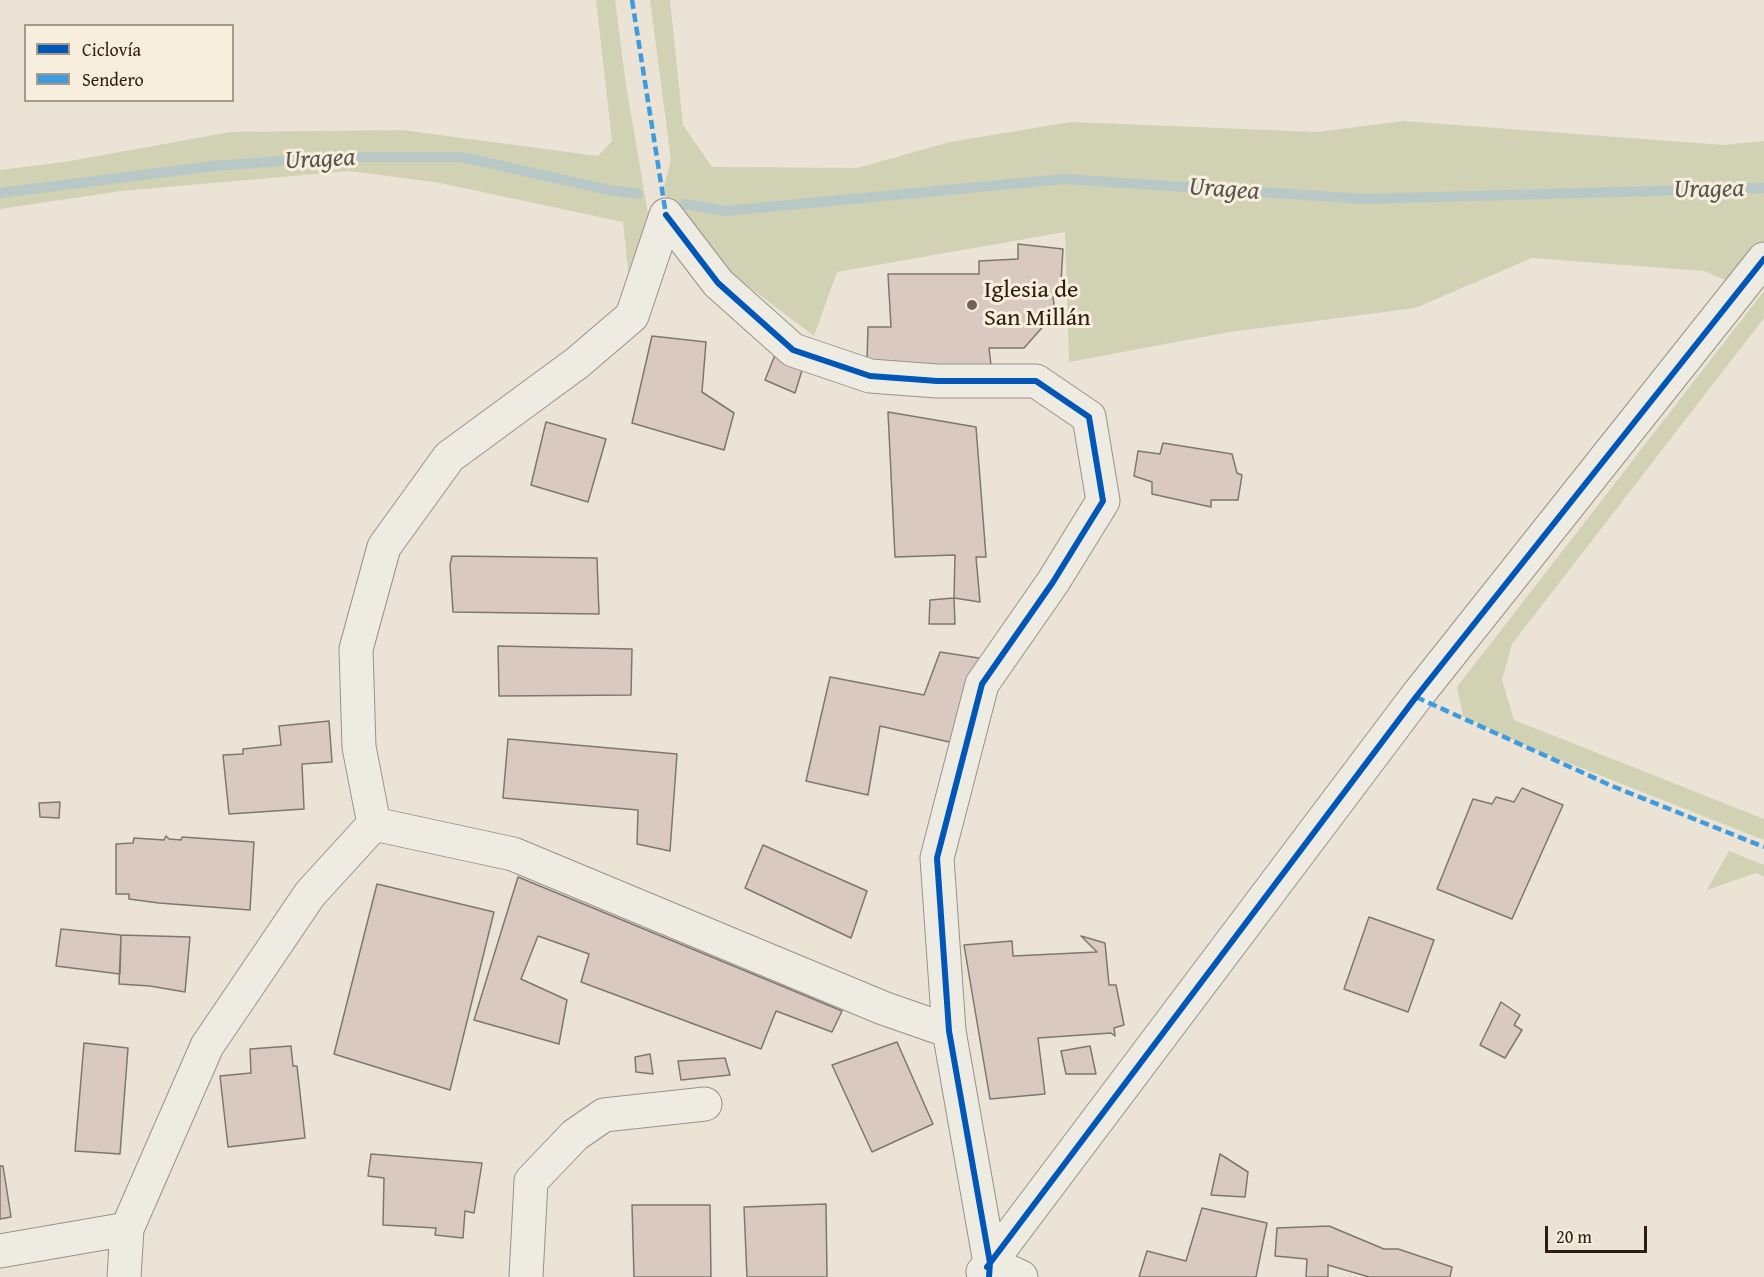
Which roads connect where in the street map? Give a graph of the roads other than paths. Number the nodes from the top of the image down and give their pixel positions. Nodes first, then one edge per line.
1 (1764, 260) edge
2 (374, 824) junction
3 (949, 1030) junction
4 (705, 1104) dead end
5 (127, 1229) junction
6 (0, 1251) edge
7 (986, 1272) edge
8 (124, 1277) edge
9 (526, 1277) edge
10 (1021, 1277) edge

1 - 7 street
2 - 3 street
2 - 3 street
2 - 5 street
3 - 7 street
4 - 9 street
5 - 6 street
5 - 8 street
7 - 10 street

